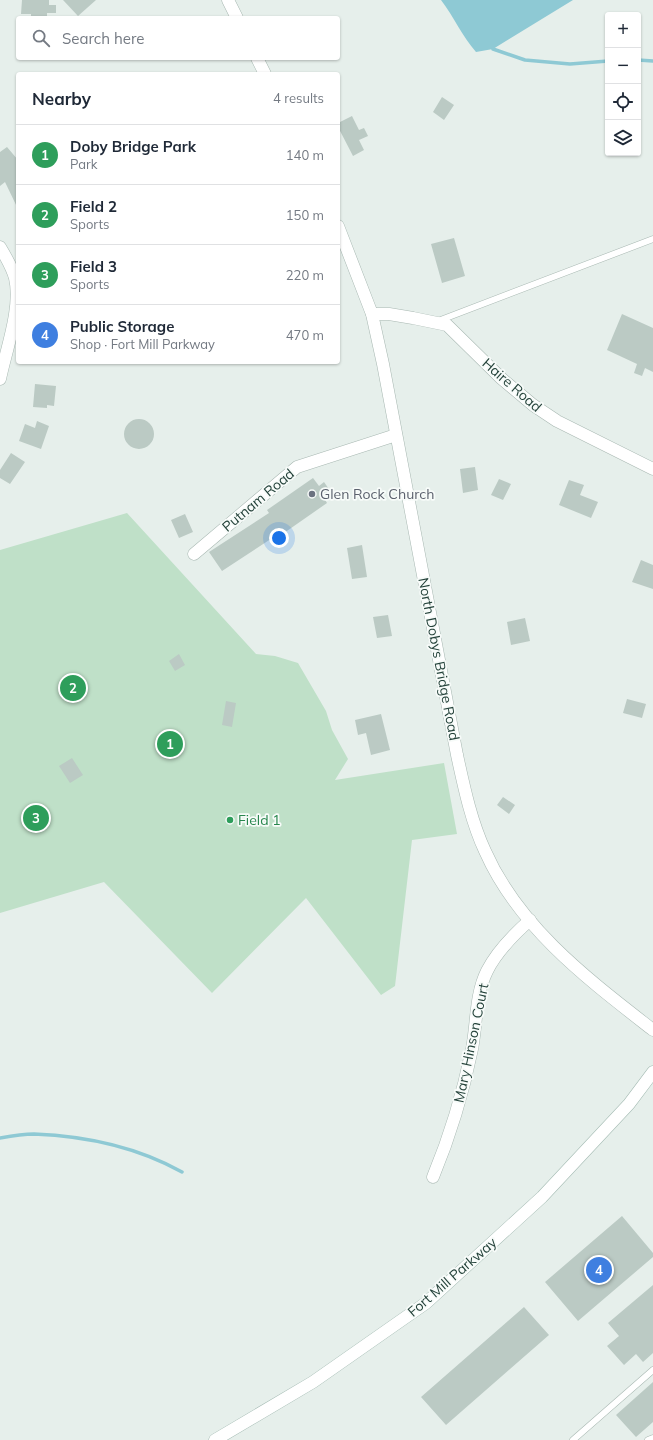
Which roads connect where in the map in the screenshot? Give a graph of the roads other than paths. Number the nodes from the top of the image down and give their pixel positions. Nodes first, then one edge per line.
1 (228, 0) edge
2 (236, 16) edge
3 (258, 60) edge
4 (264, 72) edge
5 (340, 231) edge
6 (653, 240) edge
7 (0, 247) edge
8 (16, 285) edge
9 (16, 300) edge
10 (372, 314) junction
11 (434, 322) junction
12 (0, 379) edge
13 (396, 436) junction
14 (653, 469) edge
15 (194, 554) dead end
16 (530, 920) junction
17 (653, 1030) edge
18 (653, 1072) edge
19 (433, 1178) dead end
20 (653, 1370) edge
21 (653, 1438) edge
22 (215, 1440) edge
23 (573, 1440) edge
24 (648, 1440) edge

1 - 2 street
3 - 4 street
5 - 10 street, North Dobys Bridge Road
6 - 11 lane
7 - 8 street
9 - 12 street
10 - 11 street, Haire Road
10 - 13 street, North Dobys Bridge Road
11 - 14 street, Haire Road
13 - 15 street, Putnam Road
13 - 16 street, North Dobys Bridge Road
16 - 17 street, North Dobys Bridge Road
16 - 19 street, Mary Hinson Court
18 - 22 street, Fort Mill Parkway
20 - 23 lane
21 - 24 lane

